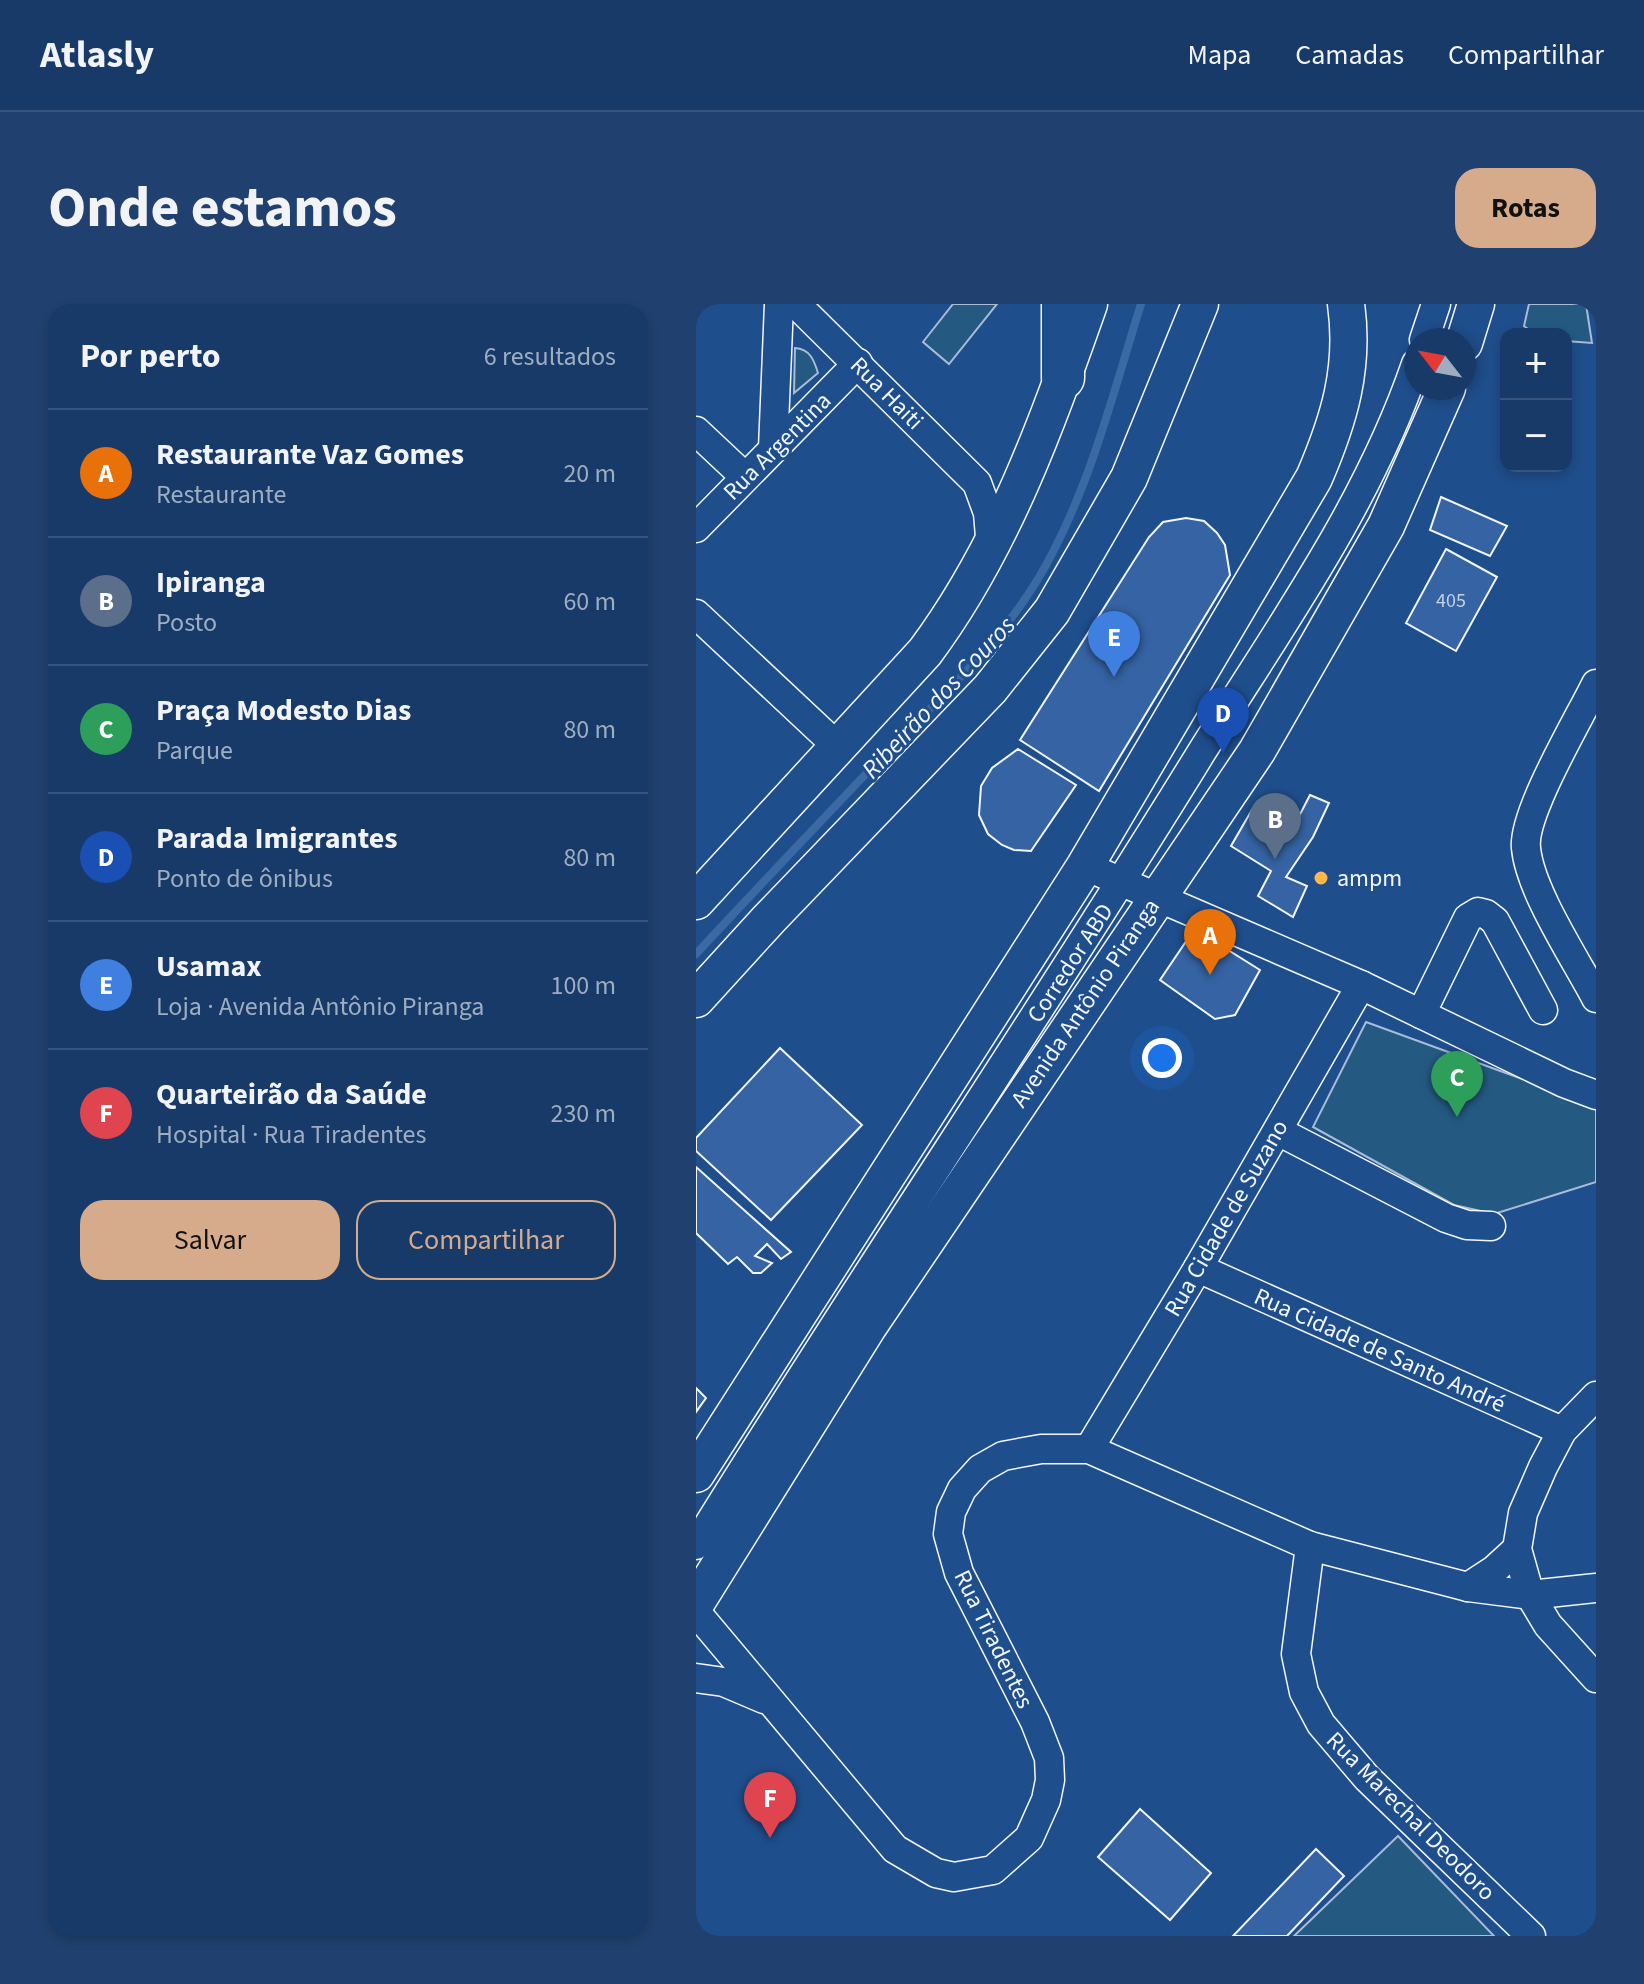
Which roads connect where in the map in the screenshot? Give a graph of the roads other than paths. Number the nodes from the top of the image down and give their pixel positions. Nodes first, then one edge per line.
1 (779, 304) edge
2 (796, 304) edge
3 (1063, 304) edge
4 (1089, 304) edge
5 (1200, 304) edge
6 (1346, 304) edge
7 (1436, 304) edge
8 (1476, 304) edge
9 (1428, 328) edge
10 (1469, 328) edge
11 (858, 363) junction
12 (1063, 378) junction
13 (1404, 395) edge
14 (1442, 400) edge
15 (696, 431) edge
16 (773, 449) junction
17 (1027, 473) junction
18 (745, 477) junction
19 (977, 483) junction
20 (696, 528) edge
21 (991, 548) junction
22 (696, 614) edge
23 (1596, 684) edge
24 (838, 747) junction
25 (1085, 866) junction
26 (1123, 881) junction
27 (1157, 896) junction
28 (696, 901) edge
29 (1361, 985) junction
30 (1596, 998) edge
31 (696, 999) edge
32 (1543, 1010) dead end
33 (1421, 1014) junction
34 (1596, 1095) edge
35 (1278, 1131) junction
36 (1491, 1226) dead end
37 (1198, 1268) junction
38 (1596, 1396) edge
39 (1562, 1431) junction
40 (1089, 1449) junction
41 (705, 1460) edge
42 (696, 1486) edge
43 (696, 1545) edge
44 (1310, 1546) junction
45 (1517, 1549) junction
46 (1468, 1587) junction
47 (1596, 1588) edge
48 (1530, 1595) junction
49 (696, 1603) edge
50 (696, 1612) edge
51 (696, 1678) edge
52 (1596, 1678) edge
53 (768, 1701) junction
54 (1531, 1936) edge

1 - 16 street
2 - 11 street, Rua Haiti
3 - 12 highway
4 - 12 main road
5 - 31 main road
6 - 25 main road
7 - 9 street
8 - 10 main road
11 - 16 street, Rua Argentina
11 - 19 street, Rua Haiti
12 - 17 main road
13 - 26 street, Corredor ABD
14 - 27 main road, Avenida Antônio Piranga
15 - 18 street
16 - 18 street, Rua Argentina
17 - 19 street
17 - 21 main road
18 - 20 street, Rua Argentina
19 - 21 street, Rua Haiti
21 - 24 main road
22 - 24 street
23 - 30 street
24 - 28 main road
25 - 26 street
25 - 41 main road
26 - 27 street
26 - 43 street, Corredor ABD
27 - 29 street
27 - 49 main road, Avenida Antônio Piranga
29 - 33 street
29 - 35 street, Rua Cidade de Suzano
32 - 33 street
33 - 34 street
35 - 36 street
35 - 37 street, Rua Cidade de Suzano
37 - 39 street, Rua Cidade de Santo André
37 - 40 street, Rua Cidade de Suzano
38 - 39 street
39 - 45 street
40 - 44 street, Rua Tiradentes
40 - 53 street, Rua Tiradentes
41 - 42 main road
44 - 46 street, Rua Tiradentes
44 - 54 street, Rua Marechal Deodoro
45 - 46 street
45 - 48 street
46 - 48 street, Rua Tiradentes
47 - 48 street, Rua Tiradentes
48 - 52 street
50 - 53 street, Rua Tiradentes
51 - 53 street, Rua Tiradentes

